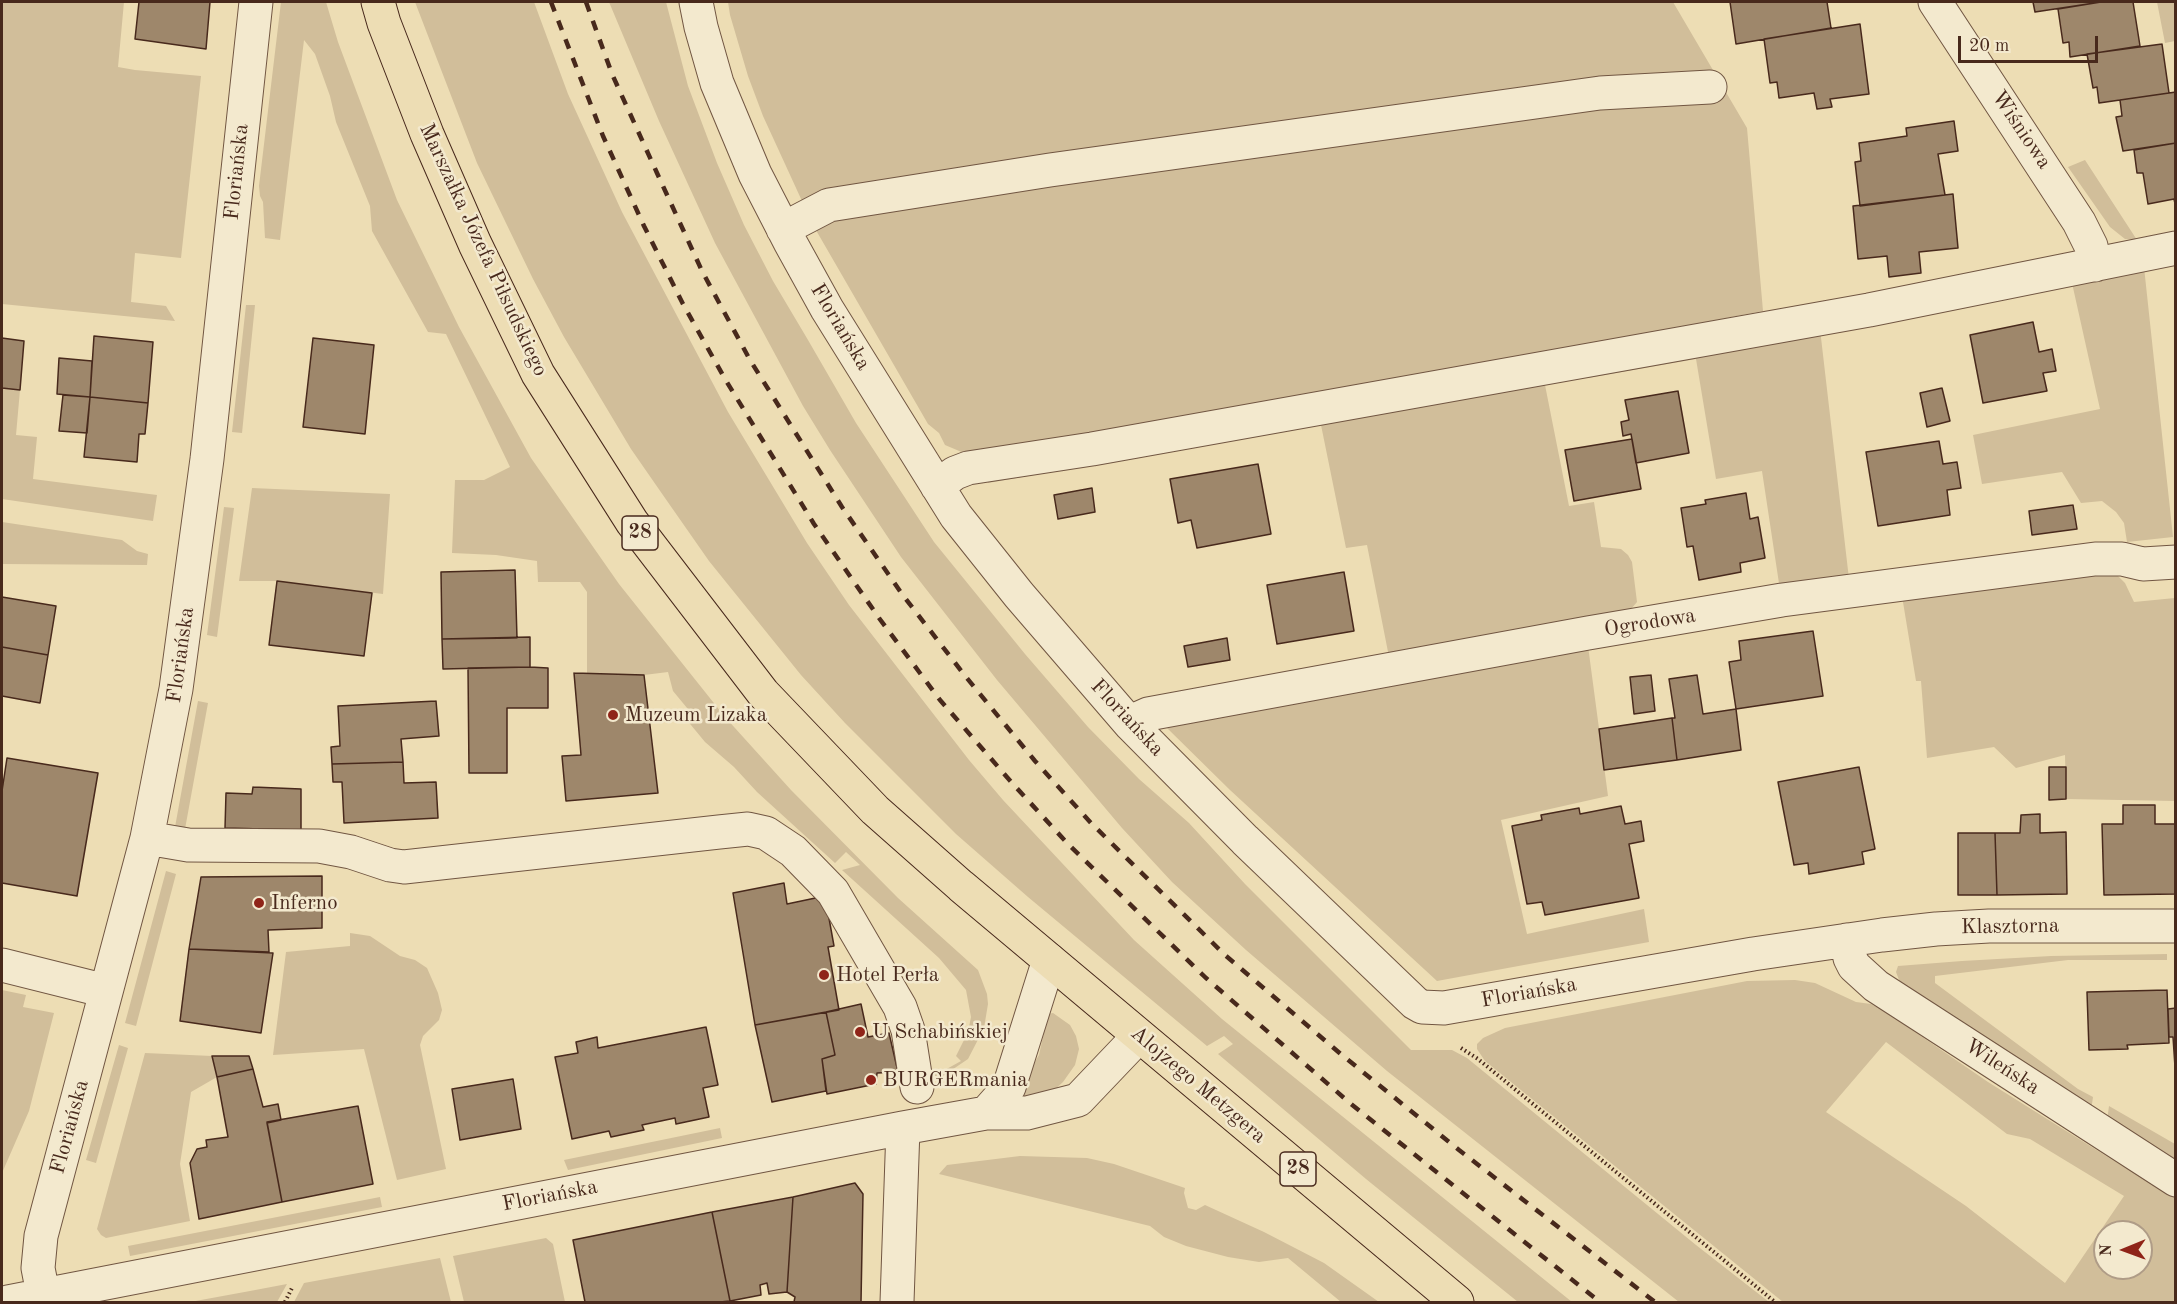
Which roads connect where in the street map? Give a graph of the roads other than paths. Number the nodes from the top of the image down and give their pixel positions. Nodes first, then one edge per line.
1 (256, 2) edge
2 (378, 2) edge
3 (696, 2) edge
4 (1935, 2) edge
5 (1710, 87) dead end
6 (783, 229) junction
7 (2175, 248) edge
8 (2095, 265) junction
9 (937, 486) junction
10 (2175, 562) edge
11 (1131, 725) junction
12 (147, 838) junction
13 (2175, 926) edge
14 (1846, 940) junction
15 (1050, 960) junction
16 (2, 965) edge
17 (106, 991) junction
18 (1139, 1036) junction
19 (917, 1087) dead end
20 (986, 1113) junction
21 (903, 1128) junction
22 (2175, 1180) edge
23 (43, 1294) junction
24 (87, 1295) edge
25 (8, 1302) edge
26 (897, 1302) edge
27 (1458, 1302) edge

1 - 12 street, Floriańska
2 - 15 main road, Marszałka Józefa Piłsudskiego / 28
3 - 6 street, Floriańska
4 - 8 street, Wiśniowa
5 - 6 street
6 - 9 street, Floriańska
7 - 8 street
8 - 9 street
9 - 11 street, Floriańska
10 - 11 street, Ogrodowa
11 - 14 street, Floriańska
12 - 17 street, Floriańska
12 - 19 street
13 - 14 street, Klasztorna
14 - 22 street, Wileńska
15 - 18 main road, Alojzego Metzgera / 28
15 - 20 street
16 - 17 street
17 - 23 street, Floriańska
18 - 20 street, Floriańska
18 - 27 main road, Alojzego Metzgera / 28
20 - 21 street, Floriańska
21 - 24 street, Floriańska
21 - 26 street
23 - 24 street, Floriańska
23 - 25 street, Floriańska

